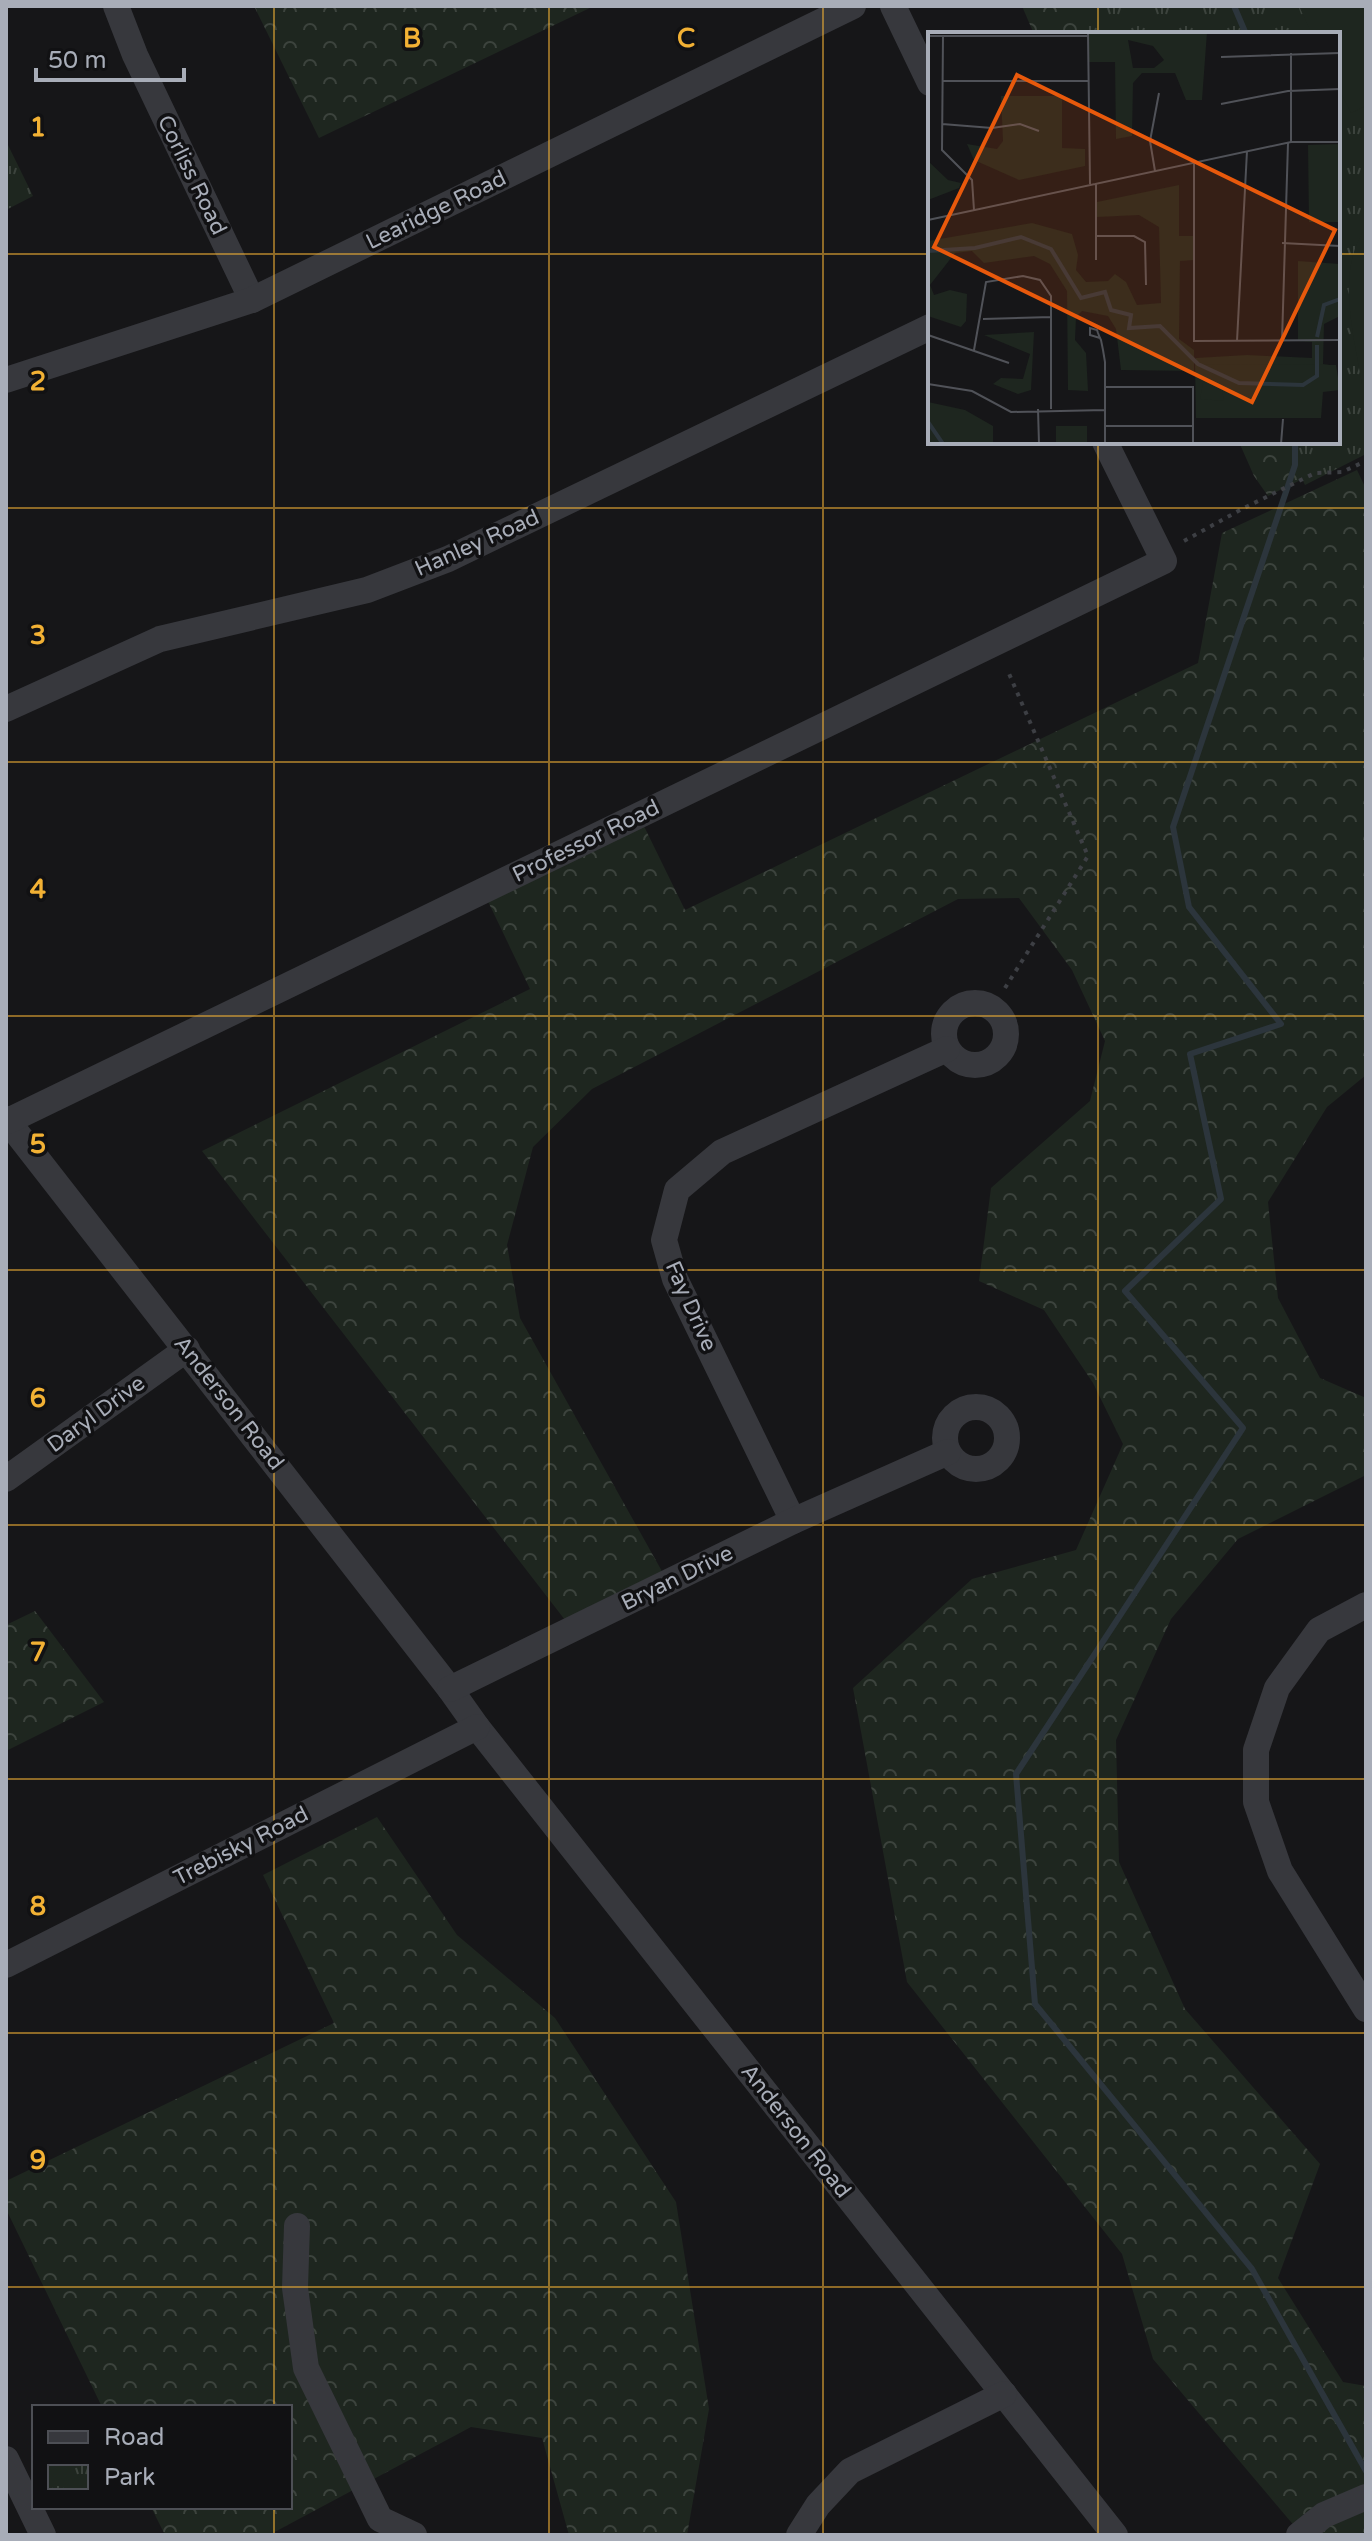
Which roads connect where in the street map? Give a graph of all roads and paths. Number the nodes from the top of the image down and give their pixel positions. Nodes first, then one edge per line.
1 (116, 6) edge
2 (853, 6) edge
3 (893, 6) edge
4 (928, 79) edge
5 (252, 300) junction
6 (928, 328) edge
7 (6, 380) edge
8 (1106, 444) edge
9 (1366, 461) edge
10 (1184, 541) dead end
11 (1007, 669) dead end
12 (6, 709) edge
13 (1005, 988) dead end
14 (947, 1049) dead end
15 (7, 1120) edge
16 (187, 1349) junction
17 (948, 1452) dead end
18 (6, 1479) edge
19 (793, 1521) junction
20 (1366, 1605) edge
21 (450, 1689) junction
22 (477, 1727) junction
23 (6, 1965) edge
24 (1366, 2009) edge
25 (297, 2226) dead end
26 (1004, 2394) junction
27 (6, 2459) edge
28 (1366, 2497) edge
29 (43, 2535) edge
30 (414, 2535) edge
31 (799, 2535) edge
32 (1115, 2535) edge
33 (1299, 2535) edge

1 - 5 street, Corliss Road
2 - 5 street, Learidge Road
3 - 4 street
5 - 7 street, Learidge Road
6 - 12 street, Hanley Road
8 - 15 street, Professor Road
9 - 10 path
11 - 13 path
14 - 19 street, Fay Drive
15 - 16 street, Anderson Road
16 - 18 street, Daryl Drive
16 - 21 street, Anderson Road
17 - 19 street, Bryan Drive
19 - 21 street, Bryan Drive
20 - 24 street
21 - 22 street
22 - 23 street, Trebisky Road
22 - 26 street, Anderson Road
25 - 30 street
26 - 31 street
26 - 32 street, Anderson Road
27 - 29 street
28 - 33 street

